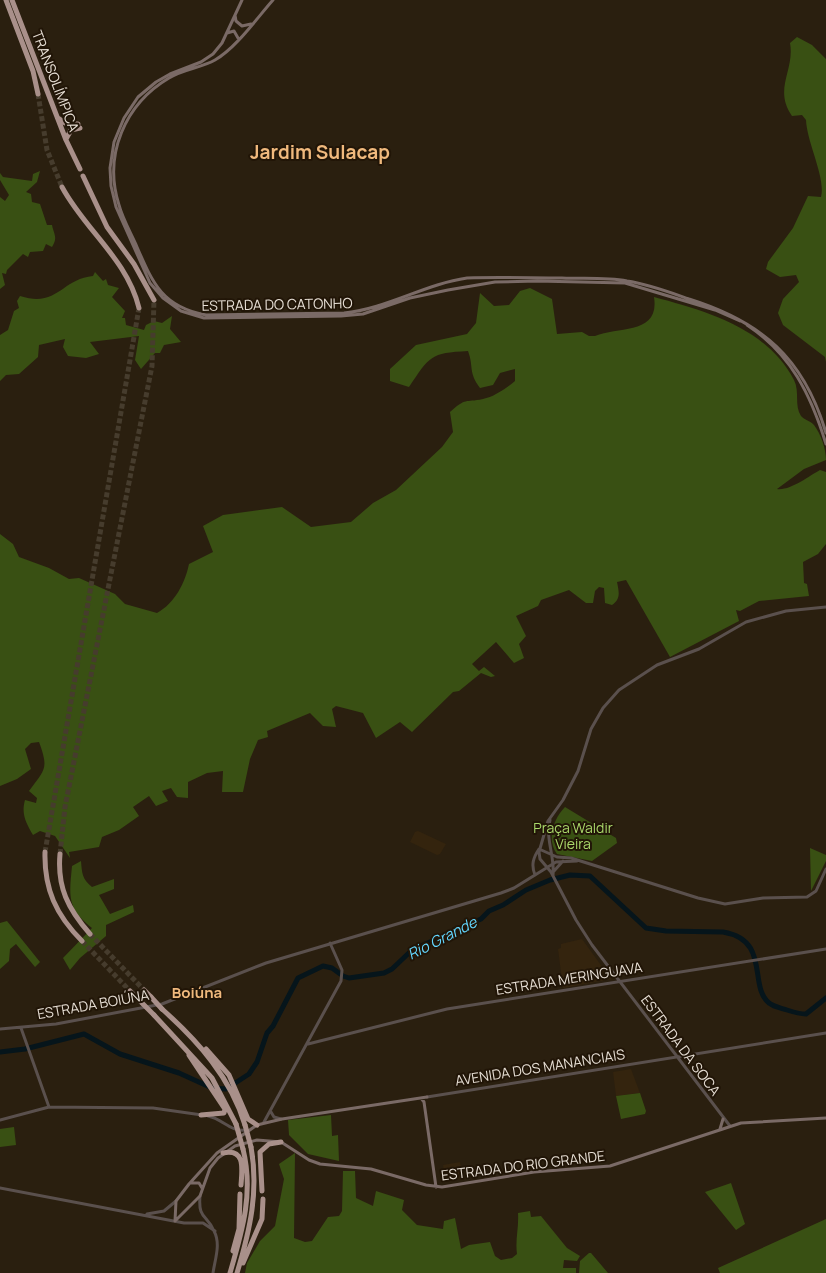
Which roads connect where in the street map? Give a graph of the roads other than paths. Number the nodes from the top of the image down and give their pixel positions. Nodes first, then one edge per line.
1 (6, 0) edge
2 (12, 0) edge
3 (242, 0) edge
4 (273, 0) edge
5 (235, 14) junction
6 (253, 23) junction
7 (226, 34) junction
8 (239, 39) junction
9 (38, 94) tunnel mouth
10 (58, 118) junction
11 (66, 140) junction
12 (80, 169) dead end
13 (83, 176) dead end
14 (62, 187) tunnel mouth
15 (114, 191) junction
16 (467, 278) junction
17 (446, 281) junction
18 (470, 286) junction
19 (448, 290) junction
20 (154, 300) tunnel mouth
21 (139, 308) tunnel mouth
22 (826, 432) edge
23 (826, 444) edge
24 (826, 608) edge
25 (551, 817) junction
26 (539, 849) junction
27 (45, 852) tunnel mouth
28 (60, 854) tunnel mouth
29 (552, 854) junction
30 (564, 860) junction
31 (577, 861) junction
32 (552, 864) junction
33 (547, 868) junction
34 (826, 869) edge
35 (553, 874) junction
36 (536, 875) junction
37 (90, 934) tunnel mouth
38 (82, 941) tunnel mouth
39 (330, 943) junction
40 (826, 949) edge
41 (621, 982) junction
42 (144, 990) tunnel mouth
43 (130, 991) tunnel mouth
44 (21, 1028) junction
45 (0, 1029) edge
46 (826, 1033) edge
47 (312, 1036) junction
48 (318, 1041) junction
49 (308, 1044) junction
50 (670, 1048) junction
51 (687, 1056) junction
52 (677, 1057) junction
53 (664, 1059) junction
54 (684, 1066) junction
55 (230, 1082) junction
56 (220, 1094) junction
57 (427, 1097) junction
58 (421, 1098) junction
59 (424, 1102) junction
60 (49, 1107) junction
61 (271, 1112) junction
62 (201, 1115) junction
63 (723, 1118) junction
64 (826, 1118) edge
65 (282, 1119) junction
66 (0, 1120) edge
67 (264, 1122) junction
68 (257, 1125) junction
69 (730, 1126) junction
70 (247, 1128) junction
71 (720, 1129) junction
72 (281, 1142) junction
73 (223, 1153) junction
74 (435, 1182) junction
75 (189, 1184) junction
76 (241, 1185) dead end
77 (430, 1186) junction
78 (436, 1187) junction
79 (0, 1188) edge
80 (202, 1189) junction
81 (262, 1191) dead end
82 (240, 1194) dead end
83 (200, 1196) junction
84 (263, 1200) dead end
85 (176, 1201) junction
86 (164, 1211) junction
87 (174, 1211) junction
88 (183, 1214) junction
89 (141, 1215) junction
90 (158, 1218) junction
91 (174, 1221) junction
92 (215, 1231) junction
93 (232, 1264) junction
94 (238, 1272) edge
95 (213, 1273) edge
96 (230, 1273) edge

1 - 9 highway, TRANSOLÍMPICA
2 - 10 highway, TRANSOLÍMPICA
3 - 5 main road
4 - 6 main road
5 - 6 main road
5 - 7 main road
6 - 8 main road
7 - 8 main road
7 - 15 main road
8 - 15 main road
10 - 11 highway, TRANSOLÍMPICA
10 - 11 highway
11 - 12 highway, TRANSOLÍMPICA
13 - 20 highway
14 - 21 highway
15 - 17 main road, ESTRADA DO CATONHO
15 - 19 main road, ESTRADA DO CATONHO
16 - 17 main road, ESTRADA DO CATONHO
16 - 18 main road
16 - 22 main road, ESTRADA DO CATONHO
17 - 19 main road
18 - 19 main road, ESTRADA DO CATONHO
18 - 23 main road, ESTRADA DO CATONHO
24 - 25 street
25 - 26 street
25 - 29 street, ESTRADA DA SOCA
26 - 29 street
26 - 33 street, ESTRADA DA SOCA
26 - 36 street
27 - 38 highway
28 - 37 highway
29 - 31 street
29 - 32 street, ESTRADA DA SOCA
30 - 31 street
30 - 32 street
30 - 35 street
31 - 34 street
32 - 33 street, ESTRADA BOIÚNA
32 - 35 street, ESTRADA DA SOCA
33 - 35 street, ESTRADA DA SOCA
33 - 36 street, ESTRADA BOIÚNA
35 - 41 street, ESTRADA DA SOCA
36 - 39 street, ESTRADA BOIÚNA
39 - 44 street, ESTRADA BOIÚNA
39 - 47 street
40 - 41 street, ESTRADA MERINGUAVA
41 - 48 street, ESTRADA MERINGUAVA
41 - 50 street, ESTRADA DA SOCA
42 - 55 highway, bridge
43 - 56 highway, bridge
44 - 45 street, ESTRADA BOIÚNA
44 - 60 street
46 - 51 street, AVENIDA DOS MANANCIAIS
47 - 48 street
47 - 49 street
48 - 49 street, ESTRADA MERINGUAVA
49 - 61 street
50 - 52 street, ESTRADA DA SOCA
50 - 53 street
51 - 52 street, AVENIDA DOS MANANCIAIS
51 - 54 street
52 - 53 street, AVENIDA DOS MANANCIAIS
52 - 54 street, ESTRADA DA SOCA
53 - 57 street, AVENIDA DOS MANANCIAIS
54 - 63 street, ESTRADA DA SOCA
55 - 68 highway
55 - 70 highway
56 - 62 highway
56 - 93 highway, bridge
57 - 58 main road, AVENIDA DOS MANANCIAIS
57 - 59 main road
58 - 59 main road
58 - 65 main road, AVENIDA DOS MANANCIAIS
59 - 74 main road
60 - 62 street
60 - 66 street
61 - 65 street
61 - 67 street
62 - 70 street
63 - 69 street, ESTRADA DA SOCA
63 - 71 main road
64 - 69 main road, ESTRADA DO RIO GRANDE
65 - 67 main road, AVENIDA DOS MANANCIAIS
67 - 68 main road, AVENIDA DOS MANANCIAIS
68 - 70 main road
69 - 71 main road, ESTRADA DO RIO GRANDE
70 - 75 main road
70 - 94 highway, bridge
71 - 78 main road, ESTRADA DO RIO GRANDE
72 - 73 main road, ESTRADA DO RIO GRANDE
72 - 77 main road, ESTRADA DO RIO GRANDE
72 - 81 highway
73 - 76 highway
73 - 80 main road, ESTRADA DO RIO GRANDE
74 - 77 main road
74 - 78 main road
75 - 80 main road
75 - 85 main road
77 - 78 main road, ESTRADA DO RIO GRANDE
79 - 89 street
80 - 83 main road, ESTRADA DO RIO GRANDE
82 - 93 highway
83 - 88 main road, ESTRADA DO RIO GRANDE
83 - 92 street
84 - 94 highway
85 - 86 street
85 - 87 main road
86 - 89 street
86 - 90 street
87 - 88 main road
87 - 91 main road
88 - 91 main road, ESTRADA DO RIO GRANDE
89 - 90 street
90 - 91 street
91 - 92 street
92 - 95 street
93 - 96 highway

